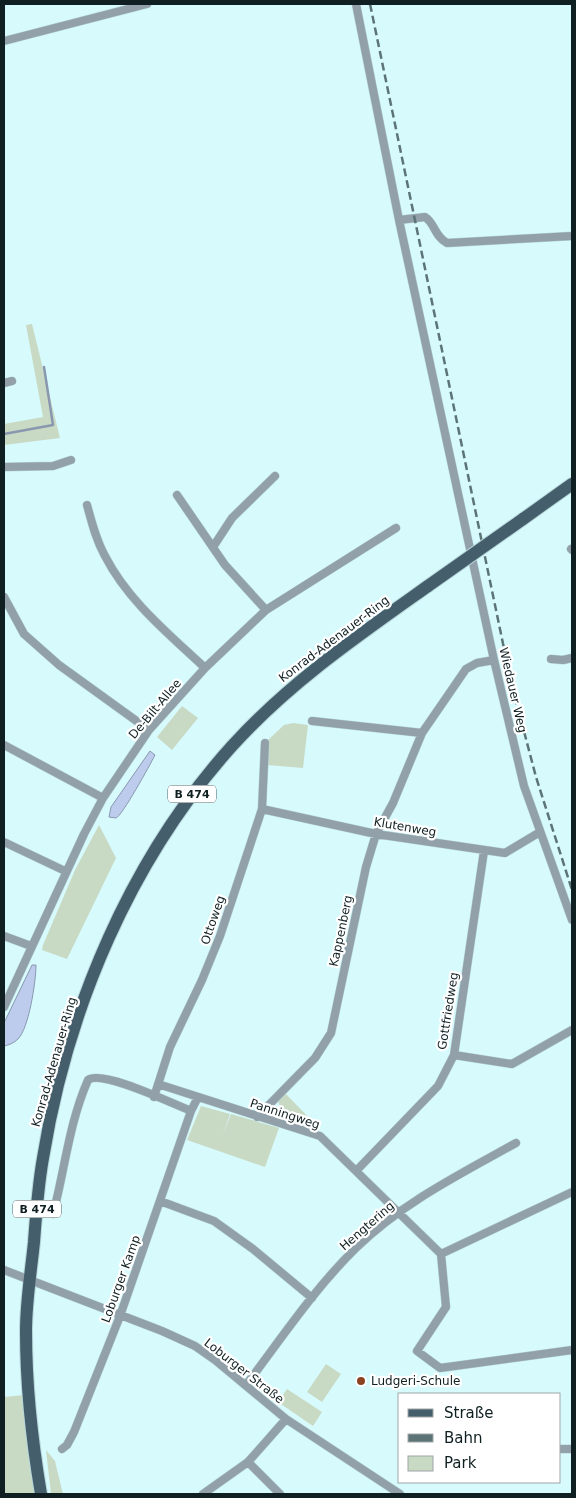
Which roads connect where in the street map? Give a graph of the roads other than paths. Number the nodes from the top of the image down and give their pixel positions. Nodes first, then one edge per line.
1 (147, 4) edge
2 (356, 4) edge
3 (4, 41) edge
4 (399, 220) junction
5 (572, 236) edge
6 (12, 381) dead end
7 (4, 383) edge
8 (71, 460) dead end
9 (4, 467) edge
10 (276, 476) dead end
11 (572, 484) edge
12 (177, 495) dead end
13 (86, 506) dead end
14 (396, 528) dead end
15 (213, 547) junction
16 (4, 597) edge
17 (266, 610) junction
18 (572, 658) edge
19 (551, 659) dead end
20 (494, 660) junction
21 (205, 668) junction
22 (312, 721) dead end
23 (149, 730) junction
24 (422, 733) junction
25 (265, 743) dead end
26 (4, 745) edge
27 (103, 798) junction
28 (262, 809) junction
29 (540, 832) junction
30 (376, 834) junction
31 (4, 842) edge
32 (484, 851) junction
33 (65, 871) junction
34 (572, 920) edge
35 (4, 936) edge
36 (31, 946) junction
37 (4, 1007) edge
38 (572, 1030) edge
39 (454, 1055) junction
40 (158, 1084) junction
41 (154, 1097) junction
42 (198, 1097) junction
43 (191, 1111) junction
44 (257, 1116) junction
45 (516, 1143) dead end
46 (357, 1170) junction
47 (572, 1192) edge
48 (160, 1201) junction
49 (399, 1212) junction
50 (53, 1214) dead end
51 (441, 1254) junction
52 (4, 1270) edge
53 (29, 1280) junction
54 (312, 1298) junction
55 (120, 1316) junction
56 (572, 1350) edge
57 (246, 1385) junction
58 (286, 1419) junction
59 (62, 1449) dead end
60 (248, 1462) junction
61 (41, 1494) edge
62 (203, 1494) edge
63 (280, 1494) edge
64 (400, 1494) edge

1 - 3 street
2 - 4 street, Wiedauer Weg
4 - 5 street
4 - 20 street, Wiedauer Weg
6 - 7 street
8 - 9 street
10 - 15 street
11 - 53 main road, Konrad-Adenauer-Ring / B 474, bridge
12 - 15 street
13 - 21 street
14 - 17 street, De-Bilt-Allee
15 - 17 street
16 - 23 street
17 - 21 street, De-Bilt-Allee
18 - 19 street
20 - 24 street, Kappenberg
20 - 29 street, Wiedauer Weg
21 - 23 street, De-Bilt-Allee
22 - 24 street
23 - 27 street, De-Bilt-Allee
24 - 30 street, Kappenberg
25 - 28 street, Ottoweg
26 - 27 street
27 - 33 street, De-Bilt-Allee
28 - 30 street, Klutenweg
28 - 40 street, Ottoweg
29 - 32 street, Klutenweg
29 - 34 street, Wiedauer Weg
30 - 32 street, Klutenweg
30 - 44 street, Kappenberg
31 - 33 street
32 - 39 street, Gottfriedweg
33 - 36 street, De-Bilt-Allee
35 - 36 street
36 - 37 street, De-Bilt-Allee
38 - 39 street
39 - 46 street, Gottfriedweg
40 - 41 street, Ottoweg
40 - 42 street, Panningweg
41 - 43 street
41 - 50 street
42 - 43 street
42 - 44 street, Panningweg
43 - 48 street, Loburger Kamp
44 - 46 street, Panningweg
45 - 49 street, Hengtering
46 - 49 street, Panningweg
47 - 51 street
48 - 54 street
48 - 55 street, Loburger Kamp
49 - 51 street, Panningweg
49 - 54 street, Hengtering
51 - 56 street
52 - 53 street, Loburger Straße
53 - 55 street, Loburger Straße
53 - 61 main road, Konrad-Adenauer-Ring / B 474
54 - 57 street, Hengtering
55 - 57 street, Loburger Straße
55 - 59 street, Loburger Kamp
57 - 58 street, Loburger Straße
58 - 60 street
58 - 64 street, Loburger Straße
60 - 62 street
60 - 63 street

